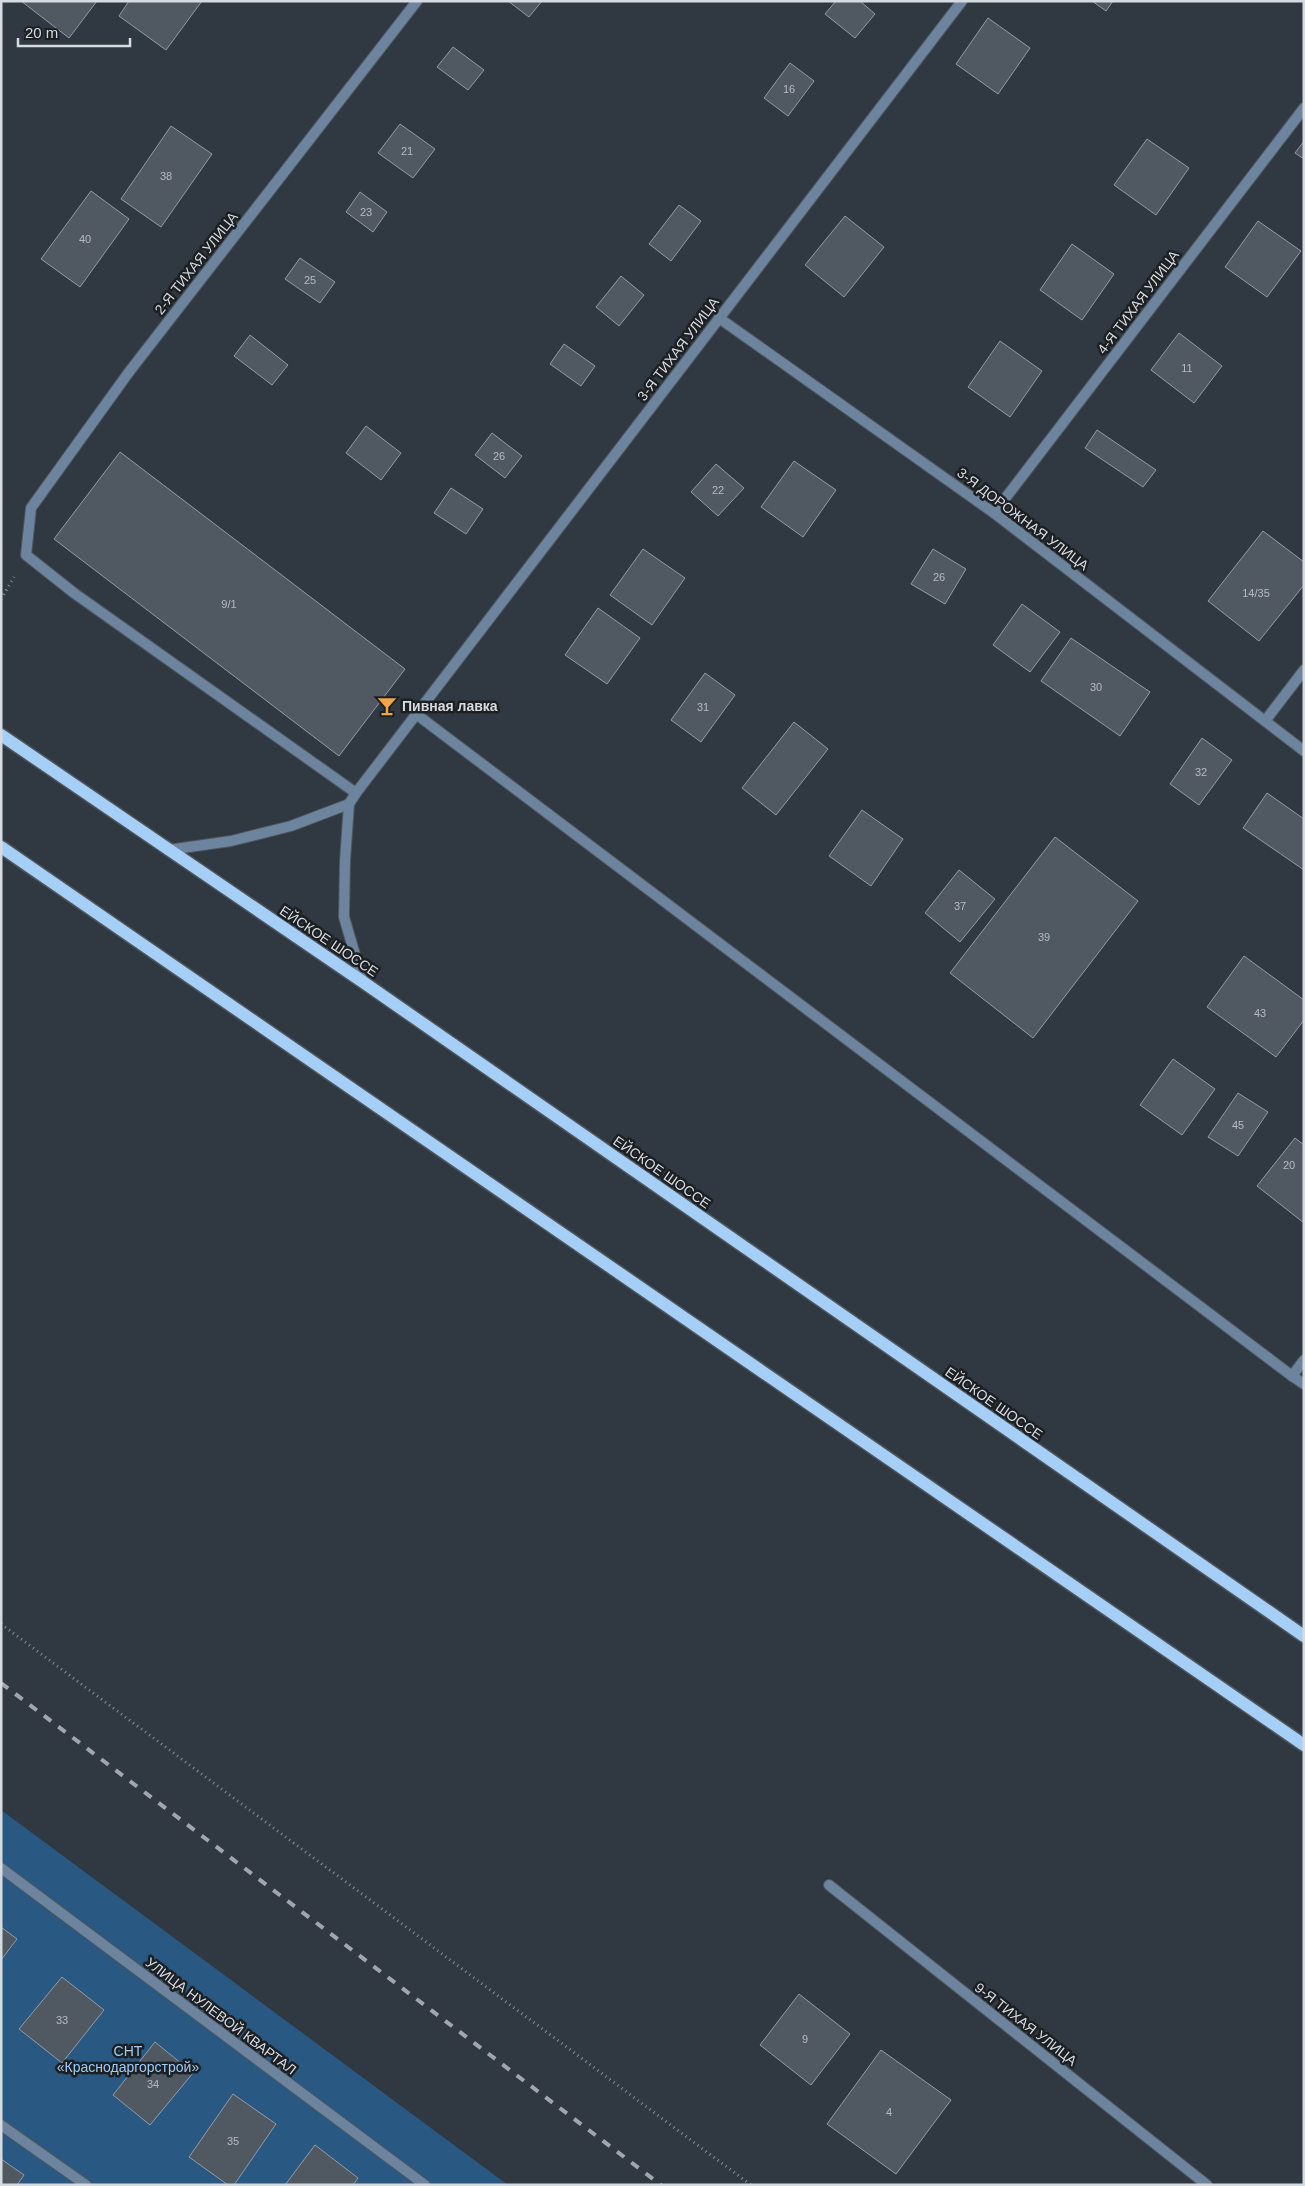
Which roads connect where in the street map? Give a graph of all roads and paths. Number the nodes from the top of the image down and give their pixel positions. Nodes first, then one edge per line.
1 (416, 1) edge
2 (962, 1) edge
3 (1304, 108) edge
4 (719, 318) junction
5 (994, 513) junction
6 (1304, 670) edge
7 (416, 714) junction
8 (1265, 721) junction
9 (1, 734) edge
10 (1304, 750) edge
11 (356, 793) junction
12 (349, 804) junction
13 (1, 847) edge
14 (168, 850) junction
15 (363, 982) junction
16 (1304, 1360) edge
17 (1292, 1376) junction
18 (1304, 1384) edge
19 (1, 1624) edge
20 (1304, 1636) edge
21 (1304, 1745) edge
22 (1, 1868) edge
23 (829, 1886) dead end
24 (1, 2125) edge
25 (86, 2185) edge
26 (425, 2185) edge
27 (751, 2185) edge
28 (1207, 2185) edge

1 - 11 street, 2-Я ТИХАЯ УЛИЦА
2 - 4 street, 3-Я ТИХАЯ УЛИЦА
3 - 5 street, 4-Я ТИХАЯ УЛИЦА
4 - 5 street, 3-Я ДОРОЖНАЯ УЛИЦА
4 - 7 street, 3-Я ТИХАЯ УЛИЦА
5 - 8 street, 3-Я ДОРОЖНАЯ УЛИЦА
6 - 8 street
7 - 11 street, 3-Я ТИХАЯ УЛИЦА
7 - 17 street
8 - 10 street, 3-Я ДОРОЖНАЯ УЛИЦА
9 - 14 main road, ЕЙСКОЕ ШОССЕ
11 - 12 street, 3-Я ТИХАЯ УЛИЦА
12 - 14 street
12 - 15 street
13 - 21 main road
14 - 15 main road, ЕЙСКОЕ ШОССЕ
15 - 20 main road, ЕЙСКОЕ ШОССЕ
16 - 17 street
17 - 18 street
19 - 27 path
22 - 26 street, УЛИЦА НУЛЕВОЙ КВАРТАЛ
23 - 28 street, 9-Я ТИХАЯ УЛИЦА
24 - 25 street

